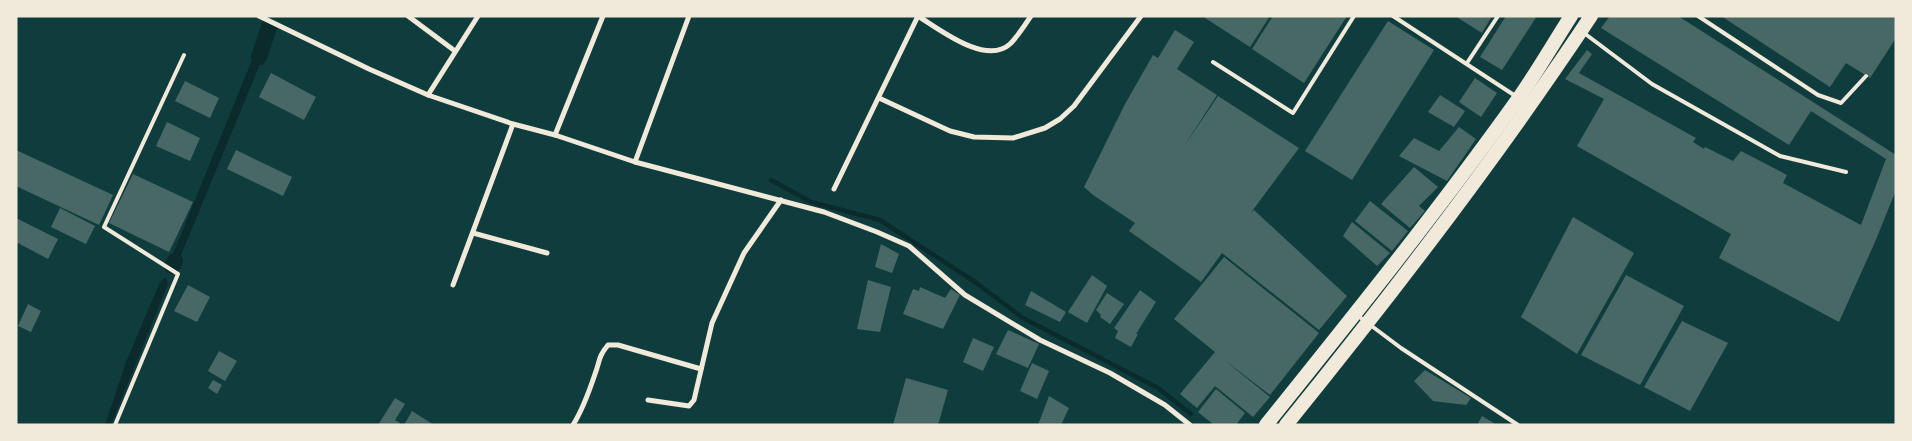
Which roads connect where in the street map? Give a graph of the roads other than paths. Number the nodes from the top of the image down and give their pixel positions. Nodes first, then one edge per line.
1 (259, 16) edge
2 (408, 16) edge
3 (478, 16) edge
4 (603, 16) edge
5 (690, 16) edge
6 (918, 16) edge
7 (1031, 16) edge
8 (1141, 16) edge
9 (1354, 16) edge
10 (1393, 16) edge
11 (1498, 16) edge
12 (1591, 16) edge
13 (1698, 16) edge
14 (1569, 20) edge
15 (1581, 31) junction
16 (455, 52) junction
17 (184, 56) dead end
18 (1213, 62) dead end
19 (1467, 63) junction
20 (1866, 76) dead end
21 (428, 95) junction
22 (879, 98) junction
23 (1518, 98) junction
24 (1531, 106) junction
25 (513, 124) junction
26 (555, 135) junction
27 (635, 162) junction
28 (1846, 172) dead end
29 (834, 189) dead end
30 (781, 200) junction
31 (473, 233) junction
32 (547, 253) dead end
33 (454, 285) dead end
34 (1355, 313) junction
35 (1367, 323) junction
36 (701, 369) junction
37 (648, 400) dead end
38 (115, 425) edge
39 (573, 425) edge
40 (1190, 425) edge
41 (1266, 425) edge
42 (1286, 425) edge
43 (1518, 425) edge

1 - 21 street
2 - 16 street
3 - 16 street
4 - 26 street
5 - 27 street
6 - 7 street
6 - 22 street
8 - 22 street
9 - 18 lane
10 - 19 lane
11 - 19 lane
12 - 15 highway
13 - 20 lane
14 - 15 lane
14 - 23 highway
15 - 24 highway
15 - 28 lane
16 - 21 street
17 - 38 lane
19 - 23 lane
21 - 25 street
22 - 29 street
23 - 24 lane
23 - 34 highway
24 - 35 highway
25 - 26 street
25 - 31 street
26 - 27 street
27 - 30 street
30 - 36 street
30 - 40 street
31 - 32 street
31 - 33 street
34 - 35 lane
34 - 41 highway
35 - 42 highway
35 - 43 lane
36 - 37 street
36 - 39 street

